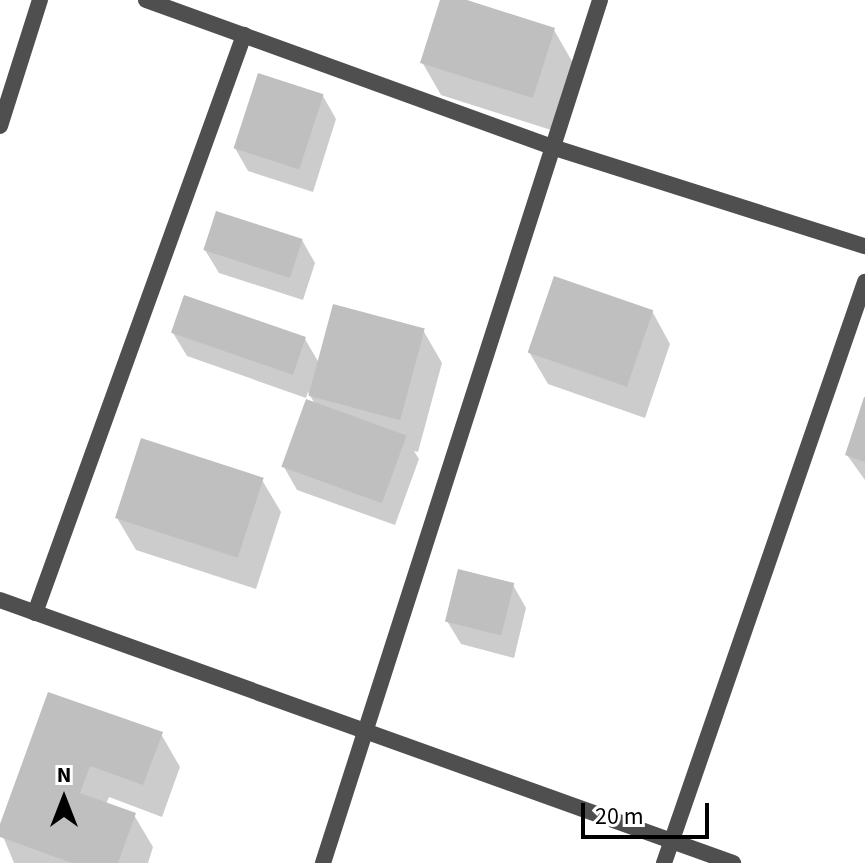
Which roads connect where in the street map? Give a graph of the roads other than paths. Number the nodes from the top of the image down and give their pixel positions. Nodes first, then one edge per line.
1 (40, 0) edge
2 (146, 0) edge
3 (600, 0) edge
4 (244, 35) junction
5 (0, 126) edge
6 (552, 147) junction
7 (865, 246) edge
8 (865, 282) edge
9 (0, 600) edge
10 (35, 613) junction
11 (366, 734) junction
12 (673, 841) junction
13 (323, 863) edge
14 (664, 863) edge
15 (733, 863) edge

1 - 5 street
2 - 4 street
3 - 6 street
4 - 6 street
4 - 10 street
6 - 7 street
6 - 11 street
8 - 12 street
9 - 10 street
10 - 11 street
11 - 12 street
11 - 13 street
12 - 14 street
12 - 15 street

